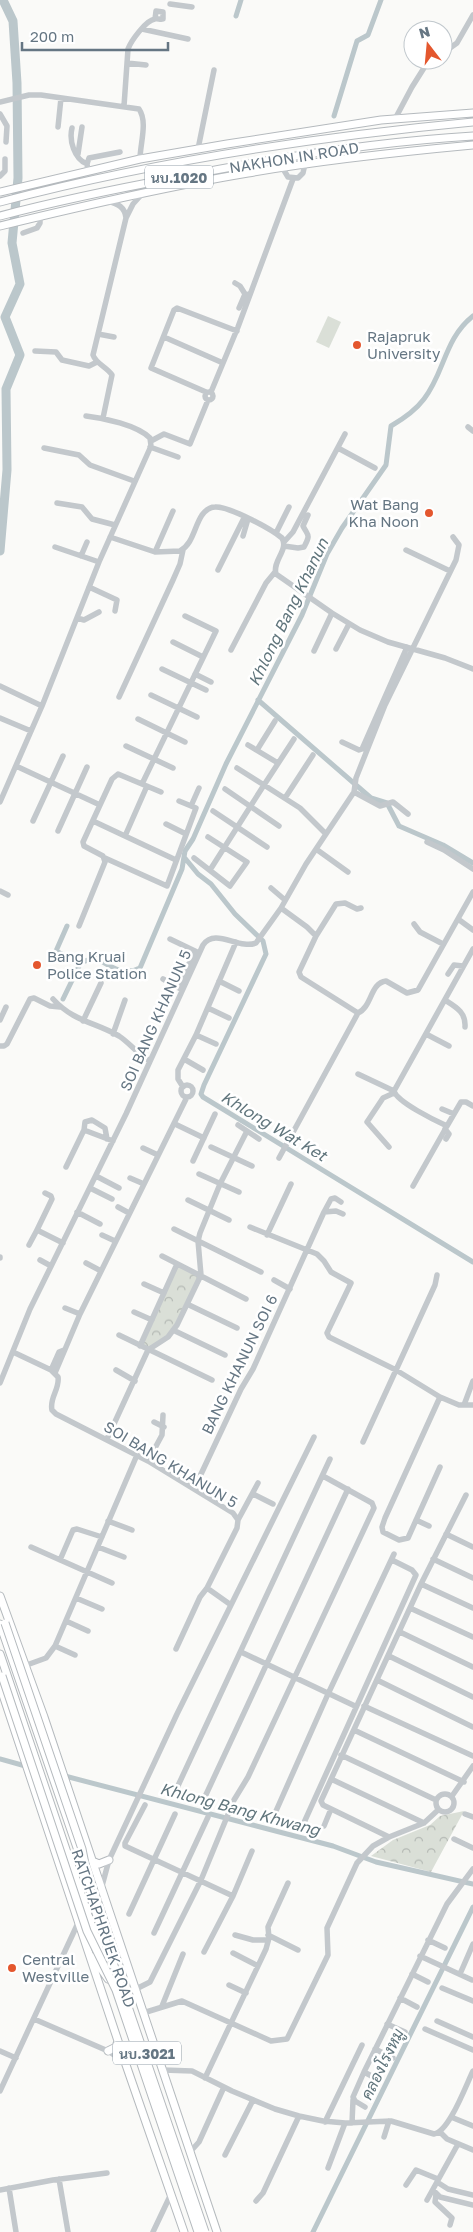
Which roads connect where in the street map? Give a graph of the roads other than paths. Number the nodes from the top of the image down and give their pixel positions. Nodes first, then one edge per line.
1 (171, 2) edge
2 (192, 6) dead end
3 (473, 15) edge
4 (142, 29) junction
5 (188, 39) dead end
6 (453, 45) edge
7 (127, 63) junction
8 (146, 65) dead end
9 (214, 70) dead end
10 (423, 70) edge
11 (61, 98) junction
12 (0, 102) edge
13 (124, 106) junction
14 (473, 113) edge
15 (0, 114) edge
16 (395, 119) junction
17 (473, 122) edge
18 (58, 127) dead end
19 (82, 127) dead end
20 (72, 128) dead end
21 (473, 136) edge
22 (6, 142) dead end
23 (298, 143) junction
24 (227, 144) junction
25 (473, 145) edge
26 (338, 148) junction
27 (198, 149) junction
28 (120, 152) dead end
29 (78, 154) junction
30 (4, 159) dead end
31 (140, 159) junction
32 (307, 164) junction
33 (282, 167) junction
34 (88, 168) junction
35 (0, 176) edge
36 (293, 179) junction
37 (0, 192) edge
38 (143, 193) junction
39 (106, 201) junction
40 (0, 202) edge
41 (0, 216) edge
42 (40, 216) junction
43 (126, 218) junction
44 (4, 225) edge
45 (23, 233) dead end
46 (235, 283) dead end
47 (247, 295) junction
48 (239, 308) dead end
49 (237, 331) junction
50 (98, 334) junction
51 (114, 337) dead end
52 (164, 337) junction
53 (36, 350) dead end
54 (96, 362) junction
55 (223, 363) junction
56 (209, 392) junction
57 (86, 416) dead end
58 (103, 418) junction
59 (345, 434) dead end
60 (150, 444) junction
61 (44, 448) dead end
62 (338, 448) junction
63 (178, 457) dead end
64 (375, 468) dead end
65 (134, 481) junction
66 (57, 503) dead end
67 (289, 507) dead end
68 (173, 511) dead end
69 (308, 515) dead end
70 (246, 518) junction
71 (115, 525) junction
72 (276, 533) junction
73 (242, 536) dead end
74 (110, 537) junction
75 (453, 537) dead end
76 (87, 542) dead end
77 (284, 544) junction
78 (55, 547) dead end
79 (182, 550) junction
80 (406, 550) dead end
81 (154, 552) junction
82 (81, 556) junction
83 (99, 562) junction
84 (218, 570) dead end
85 (450, 570) junction
86 (275, 572) junction
87 (89, 587) junction
88 (99, 612) dead end
89 (115, 612) dead end
90 (332, 613) junction
91 (185, 616) dead end
92 (76, 618) junction
93 (349, 624) junction
94 (174, 642) dead end
95 (410, 647) junction
96 (231, 650) dead end
97 (336, 650) dead end
98 (314, 651) dead end
99 (203, 657) junction
100 (162, 668) dead end
101 (473, 669) edge
102 (194, 674) junction
103 (190, 682) junction
104 (212, 682) dead end
105 (0, 686) edge
106 (206, 690) dead end
107 (151, 695) dead end
108 (119, 696) dead end
109 (42, 706) junction
110 (178, 708) junction
111 (197, 717) dead end
112 (0, 718) edge
113 (138, 719) dead end
114 (276, 720) dead end
115 (31, 731) junction
116 (166, 733) junction
117 (294, 739) dead end
118 (184, 742) dead end
119 (342, 742) dead end
120 (248, 745) dead end
121 (126, 746) dead end
122 (257, 750) junction
123 (313, 755) dead end
124 (63, 756) dead end
125 (154, 759) junction
126 (278, 763) junction
127 (16, 766) junction
128 (87, 767) dead end
129 (173, 768) dead end
130 (237, 768) dead end
131 (51, 782) junction
132 (145, 785) junction
133 (264, 785) junction
134 (199, 788) dead end
135 (225, 789) dead end
136 (354, 791) junction
137 (160, 792) dead end
138 (75, 793) junction
139 (1, 797) edge
140 (285, 798) junction
141 (179, 800) dead end
142 (100, 805) junction
143 (191, 806) junction
144 (250, 806) junction
145 (213, 810) dead end
146 (408, 814) dead end
147 (32, 821) dead end
148 (93, 821) junction
149 (166, 824) dead end
150 (279, 826) dead end
151 (237, 828) junction
152 (58, 831) dead end
153 (186, 834) junction
154 (326, 834) junction
155 (125, 836) junction
156 (208, 837) dead end
157 (427, 842) dead end
158 (267, 847) dead end
159 (224, 848) junction
160 (316, 849) junction
161 (105, 858) junction
162 (194, 858) dead end
163 (176, 860) junction
164 (473, 869) edge
165 (210, 870) junction
166 (348, 872) dead end
167 (271, 888) dead end
168 (0, 892) edge
169 (473, 892) edge
170 (8, 896) dead end
171 (285, 900) junction
172 (281, 908) junction
173 (361, 908) dead end
174 (458, 919) junction
175 (414, 924) dead end
176 (78, 926) dead end
177 (473, 930) edge
178 (316, 936) junction
179 (170, 938) dead end
180 (236, 942) junction
181 (443, 944) junction
182 (473, 949) edge
183 (197, 952) junction
184 (463, 966) junction
185 (448, 974) dead end
186 (163, 979) dead end
187 (219, 981) junction
188 (101, 983) dead end
189 (180, 988) junction
190 (239, 991) dead end
191 (91, 995) dead end
192 (53, 999) dead end
193 (124, 1000) dead end
194 (445, 1000) junction
195 (6, 1007) dead end
196 (60, 1007) junction
197 (208, 1008) junction
198 (358, 1013) junction
199 (229, 1018) dead end
200 (0, 1020) edge
201 (82, 1020) junction
202 (465, 1027) dead end
203 (113, 1034) junction
204 (426, 1034) junction
205 (196, 1035) junction
206 (216, 1044) dead end
207 (0, 1046) edge
208 (449, 1046) dead end
209 (184, 1059) junction
210 (150, 1061) junction
211 (203, 1070) dead end
212 (358, 1074) dead end
213 (394, 1092) junction
214 (473, 1106) edge
215 (442, 1108) dead end
216 (215, 1114) dead end
217 (454, 1114) junction
218 (175, 1124) junction
219 (238, 1125) dead end
220 (446, 1127) junction
221 (84, 1130) junction
222 (247, 1131) junction
223 (204, 1138) junction
224 (258, 1139) dead end
225 (446, 1139) dead end
226 (110, 1140) junction
227 (211, 1147) dead end
228 (389, 1147) dead end
229 (143, 1148) dead end
230 (158, 1155) junction
231 (234, 1157) junction
232 (279, 1158) dead end
233 (193, 1161) dead end
234 (252, 1166) dead end
235 (66, 1167) dead end
236 (200, 1174) dead end
237 (96, 1176) junction
238 (130, 1178) dead end
239 (144, 1184) junction
240 (220, 1184) junction
241 (291, 1184) dead end
242 (413, 1186) dead end
243 (90, 1188) junction
244 (119, 1188) dead end
245 (239, 1192) dead end
246 (45, 1194) dead end
247 (112, 1199) dead end
248 (188, 1200) dead end
249 (341, 1202) dead end
250 (118, 1207) dead end
251 (210, 1210) junction
252 (78, 1212) junction
253 (324, 1212) junction
254 (130, 1213) junction
255 (343, 1214) dead end
256 (228, 1220) dead end
257 (100, 1224) dead end
258 (250, 1228) dead end
259 (174, 1229) dead end
260 (37, 1230) junction
261 (102, 1235) dead end
262 (267, 1235) junction
263 (115, 1241) junction
264 (198, 1241) junction
265 (63, 1243) junction
266 (29, 1245) dead end
267 (307, 1250) junction
268 (162, 1256) dead end
269 (40, 1260) dead end
270 (86, 1264) dead end
271 (177, 1264) junction
272 (51, 1266) junction
273 (101, 1271) junction
274 (262, 1272) dead end
275 (201, 1275) junction
276 (437, 1275) dead end
277 (274, 1280) dead end
278 (144, 1284) dead end
279 (290, 1289) junction
280 (164, 1292) junction
281 (246, 1299) dead end
282 (187, 1304) junction
283 (66, 1308) dead end
284 (134, 1312) dead end
285 (80, 1314) junction
286 (152, 1320) junction
287 (237, 1328) dead end
288 (173, 1330) junction
289 (119, 1335) dead end
290 (140, 1346) junction
291 (148, 1350) junction
292 (13, 1352) junction
293 (225, 1355) dead end
294 (116, 1370) dead end
295 (395, 1370) junction
296 (53, 1372) junction
297 (135, 1380) junction
298 (212, 1380) dead end
299 (473, 1381) edge
300 (0, 1383) edge
301 (440, 1397) junction
302 (464, 1405) junction
303 (473, 1405) edge
304 (163, 1416) dead end
305 (154, 1422) dead end
306 (164, 1427) junction
307 (314, 1437) dead end
308 (107, 1439) junction
309 (363, 1442) dead end
310 (137, 1455) junction
311 (330, 1459) dead end
312 (148, 1461) junction
313 (440, 1467) dead end
314 (323, 1476) junction
315 (258, 1483) dead end
316 (194, 1489) junction
317 (348, 1489) junction
318 (253, 1494) junction
319 (466, 1495) dead end
320 (272, 1504) dead end
321 (238, 1520) junction
322 (416, 1520) junction
323 (108, 1521) junction
324 (430, 1526) dead end
325 (132, 1530) dead end
326 (446, 1534) junction
327 (102, 1537) junction
328 (98, 1546) junction
329 (31, 1547) dead end
330 (473, 1547) edge
331 (124, 1558) dead end
332 (433, 1559) junction
333 (60, 1560) junction
334 (88, 1571) junction
335 (473, 1578) edge
336 (112, 1583) dead end
337 (421, 1584) junction
338 (207, 1588) junction
339 (0, 1596) edge
340 (76, 1598) junction
341 (0, 1602) edge
342 (231, 1605) junction
343 (410, 1608) junction
344 (473, 1608) edge
345 (102, 1609) dead end
346 (2, 1610) edge
347 (66, 1621) junction
348 (2, 1623) edge
349 (88, 1631) dead end
350 (400, 1632) junction
351 (473, 1638) edge
352 (55, 1646) junction
353 (176, 1649) dead end
354 (241, 1652) junction
355 (0, 1654) edge
356 (75, 1655) dead end
357 (389, 1656) junction
358 (266, 1664) junction
359 (0, 1665) edge
360 (24, 1666) junction
361 (473, 1667) edge
362 (3, 1675) edge
363 (295, 1678) junction
364 (377, 1680) junction
365 (1, 1690) edge
366 (328, 1694) junction
367 (473, 1697) edge
368 (355, 1706) junction
369 (364, 1706) junction
370 (473, 1727) edge
371 (354, 1730) junction
372 (341, 1755) junction
373 (473, 1756) edge
374 (473, 1766) edge
375 (332, 1779) junction
376 (464, 1782) junction
377 (452, 1796) junction
378 (436, 1800) junction
379 (145, 1805) dead end
380 (331, 1810) junction
381 (438, 1810) junction
382 (175, 1814) dead end
383 (465, 1814) dead end
384 (208, 1817) dead end
385 (473, 1817) edge
386 (424, 1823) junction
387 (324, 1826) dead end
388 (389, 1837) junction
389 (454, 1839) dead end
390 (86, 1844) junction
391 (473, 1848) edge
392 (252, 1851) dead end
393 (109, 1860) junction
394 (155, 1860) junction
395 (91, 1861) junction
396 (473, 1869) edge
397 (182, 1872) junction
398 (201, 1880) junction
399 (288, 1883) dead end
400 (102, 1886) junction
401 (93, 1893) junction
402 (233, 1896) junction
403 (129, 1914) dead end
404 (78, 1923) junction
405 (154, 1933) dead end
406 (235, 1935) dead end
407 (268, 1938) junction
408 (428, 1940) junction
409 (473, 1946) edge
410 (87, 1947) junction
411 (445, 1948) dead end
412 (298, 1950) dead end
413 (204, 1952) dead end
414 (233, 1953) dead end
415 (183, 1954) dead end
416 (420, 1956) junction
417 (258, 1966) junction
418 (412, 1974) junction
419 (460, 1974) junction
420 (472, 1980) edge
421 (109, 1981) junction
422 (428, 1982) dead end
423 (229, 1985) dead end
424 (442, 1988) dead end
425 (136, 1989) junction
426 (246, 1993) junction
427 (400, 1998) junction
428 (473, 2001) edge
429 (162, 2006) junction
430 (417, 2007) dead end
431 (143, 2013) junction
432 (34, 2019) junction
433 (437, 2021) dead end
434 (230, 2023) junction
435 (387, 2024) junction
436 (424, 2029) dead end
437 (405, 2032) dead end
438 (473, 2037) edge
439 (118, 2041) junction
440 (362, 2045) dead end
441 (376, 2049) junction
442 (473, 2050) edge
443 (0, 2051) edge
444 (108, 2051) junction
445 (16, 2058) junction
446 (393, 2058) dead end
447 (125, 2062) junction
448 (163, 2070) junction
449 (473, 2071) edge
450 (364, 2072) junction
451 (206, 2078) junction
452 (379, 2080) dead end
453 (224, 2087) junction
454 (0, 2091) edge
455 (253, 2100) junction
456 (353, 2100) junction
457 (365, 2107) dead end
458 (299, 2116) junction
459 (451, 2117) junction
460 (390, 2121) junction
461 (325, 2122) junction
462 (345, 2123) junction
463 (352, 2123) junction
464 (473, 2126) edge
465 (440, 2132) junction
466 (384, 2137) dead end
467 (458, 2144) junction
468 (473, 2150) edge
469 (190, 2152) junction
470 (225, 2155) dead end
471 (328, 2168) dead end
472 (107, 2173) dead end
473 (59, 2179) junction
474 (438, 2181) junction
475 (406, 2185) dead end
476 (9, 2188) junction
477 (0, 2190) edge
478 (434, 2192) junction
479 (170, 2194) junction
480 (473, 2195) edge
481 (427, 2200) dead end
482 (256, 2201) dead end
483 (473, 2205) edge
484 (450, 2225) dead end
485 (16, 2232) edge
486 (68, 2232) edge
487 (153, 2232) edge
488 (184, 2232) edge
489 (197, 2232) edge
490 (206, 2232) edge
491 (217, 2232) edge

1 - 2 street
1 - 4 street
3 - 6 street
4 - 5 street
4 - 7 street
7 - 8 street
7 - 13 street
9 - 27 street
10 - 16 street
11 - 12 street
11 - 13 street
11 - 18 street
13 - 31 street
14 - 16 main road, NAKHON IN ROAD / นบ.1020
15 - 22 street
16 - 24 main road, NAKHON IN ROAD / นบ.1020
17 - 23 main road, NAKHON IN ROAD / นบ.1020
19 - 29 street
20 - 29 street
21 - 26 main road, NAKHON IN ROAD / นบ.1020
23 - 24 main road
23 - 40 main road, NAKHON IN ROAD / นบ.1020
24 - 27 main road, NAKHON IN ROAD / นบ.1020
25 - 32 main road, NAKHON IN ROAD / นบ.1020
26 - 32 main road
26 - 41 main road, NAKHON IN ROAD / นบ.1020
27 - 31 main road, NAKHON IN ROAD / นบ.1020
28 - 34 street
29 - 34 street
30 - 35 street
31 - 34 main road, NAKHON IN ROAD / นบ.1020
32 - 33 main road, NAKHON IN ROAD / นบ.1020
32 - 36 street
33 - 36 street
33 - 38 main road, NAKHON IN ROAD / นบ.1020
34 - 37 main road, NAKHON IN ROAD / นบ.1020
36 - 47 street
38 - 39 main road, NAKHON IN ROAD / นบ.1020
38 - 43 street
39 - 42 main road, NAKHON IN ROAD / นบ.1020
39 - 43 street
42 - 44 main road, NAKHON IN ROAD / นบ.1020
42 - 45 street
43 - 50 street
46 - 47 street
47 - 48 street
47 - 49 street
49 - 52 street
49 - 55 street
50 - 51 street
50 - 54 street
52 - 55 street
52 - 56 street
53 - 54 street
54 - 58 street
55 - 56 street
56 - 60 street
57 - 58 street
58 - 60 street
59 - 62 street
60 - 63 street
60 - 65 street
61 - 65 street
62 - 64 street
62 - 77 street
65 - 71 street
66 - 71 street
67 - 72 street
68 - 81 street
69 - 77 street
70 - 72 street
70 - 73 street
70 - 79 street
70 - 84 street
71 - 74 street
72 - 77 street
74 - 81 street
74 - 83 street
75 - 85 street
76 - 82 street
77 - 86 street
78 - 82 street
79 - 81 street
79 - 108 street
80 - 85 street
82 - 83 street
83 - 87 street
85 - 95 street
86 - 90 street
86 - 96 street
87 - 89 street
87 - 92 street
88 - 92 street
90 - 93 street
90 - 98 street
91 - 99 street
92 - 109 street
93 - 95 street
93 - 97 street
94 - 99 street
95 - 101 street
95 - 119 street
95 - 136 street
99 - 102 street
100 - 103 street
102 - 103 street
102 - 104 street
103 - 106 street
103 - 110 street
105 - 109 street
107 - 110 street
109 - 115 street
110 - 111 street
110 - 116 street
112 - 115 street
113 - 116 street
114 - 122 street
115 - 127 street
116 - 118 street
116 - 125 street
117 - 126 street
120 - 122 street
121 - 125 street
122 - 126 street
123 - 140 street
124 - 131 street
125 - 129 street
125 - 132 street
126 - 133 street
127 - 131 street
127 - 139 street
128 - 138 street
130 - 133 street
131 - 138 street
131 - 147 street
132 - 137 street
132 - 142 street
132 - 155 street
133 - 140 street
133 - 144 street
134 - 143 street
135 - 144 street
136 - 146 street
136 - 154 street, SOI BANG KHANUN 5
138 - 142 street
138 - 152 street
140 - 154 street
141 - 143 street
142 - 148 street
143 - 153 street
144 - 150 street
144 - 151 street
145 - 151 street
148 - 155 street
148 - 161 street
149 - 153 street
151 - 158 street
151 - 159 street
153 - 163 street
154 - 160 street, SOI BANG KHANUN 5
155 - 163 street
156 - 159 street
157 - 164 street
159 - 165 street
159 - 165 street
160 - 166 street
160 - 171 street, SOI BANG KHANUN 5
161 - 163 street
161 - 176 street
162 - 165 street
167 - 171 street
168 - 170 street
169 - 174 street
171 - 172 street, SOI BANG KHANUN 5
172 - 178 street
172 - 180 street, SOI BANG KHANUN 5
173 - 178 street
174 - 177 street
174 - 181 street
175 - 181 street
178 - 198 street
179 - 183 street
180 - 183 street, SOI BANG KHANUN 5
180 - 187 street
181 - 198 street
182 - 184 street
183 - 189 street, SOI BANG KHANUN 5
184 - 185 street
184 - 194 street
186 - 189 street
187 - 190 street
187 - 197 street
188 - 201 street
189 - 210 street, SOI BANG KHANUN 5
191 - 201 street
192 - 196 street
193 - 203 street
194 - 202 street
194 - 204 street
195 - 200 street
196 - 201 street
196 - 207 street
197 - 199 street
197 - 205 street
198 - 232 street
201 - 203 street
203 - 210 street
204 - 208 street
204 - 213 street
205 - 206 street
205 - 209 street
209 - 211 street
209 - 218 street
210 - 226 street, SOI BANG KHANUN 5
212 - 213 street
213 - 220 street
213 - 228 street
214 - 217 street
215 - 217 street
216 - 223 street
217 - 220 street
218 - 223 street
218 - 230 street
219 - 222 street
220 - 225 street
220 - 242 street
221 - 226 street
221 - 226 street
221 - 235 street
222 - 224 street
222 - 231 street
223 - 233 street
226 - 237 street, SOI BANG KHANUN 5
227 - 231 street
229 - 230 street
230 - 239 street
231 - 234 street
231 - 240 street
236 - 240 street
237 - 243 street, SOI BANG KHANUN 5
237 - 244 street
238 - 239 street
239 - 254 street
240 - 245 street
240 - 251 street
241 - 262 street
243 - 247 street
243 - 252 street, SOI BANG KHANUN 5
246 - 260 street
248 - 251 street
249 - 253 street
250 - 254 street
251 - 256 street
251 - 264 street
252 - 257 street
252 - 265 street, SOI BANG KHANUN 5
253 - 255 street
253 - 267 street, BANG KHANUN SOI 6
254 - 263 street
258 - 262 street
259 - 264 street
260 - 265 street
260 - 266 street
261 - 263 street
262 - 267 street
263 - 273 street
264 - 274 street
264 - 275 street
265 - 272 street, SOI BANG KHANUN 5
267 - 279 street, BANG KHANUN SOI 6
267 - 295 street
268 - 271 street
269 - 272 street
270 - 273 street
271 - 275 street
271 - 280 street
272 - 292 street, SOI BANG KHANUN 5
273 - 285 street
275 - 281 street
275 - 282 street
276 - 295 street
277 - 279 street
278 - 280 street
279 - 316 street, BANG KHANUN SOI 6
280 - 286 street
282 - 287 street
282 - 288 street
283 - 285 street
284 - 286 street
285 - 296 street
286 - 290 street
288 - 291 street
288 - 293 street
289 - 290 street
290 - 291 street
291 - 297 street
291 - 298 street
292 - 296 street
292 - 300 street, SOI BANG KHANUN 5
294 - 297 street
295 - 301 street
295 - 309 street
296 - 308 street, SOI BANG KHANUN 5
297 - 308 street
299 - 302 street
301 - 302 street
301 - 322 street
302 - 303 street
304 - 306 street
305 - 306 street
306 - 312 street
307 - 342 street
308 - 310 street, SOI BANG KHANUN 5
310 - 312 street, SOI BANG KHANUN 5
310 - 323 street
311 - 314 street
312 - 316 street, SOI BANG KHANUN 5
313 - 322 street
314 - 317 street
314 - 354 street
315 - 318 street
316 - 321 street, SOI BANG KHANUN 5
317 - 358 street
317 - 363 street
318 - 320 street
318 - 321 street
319 - 326 street
321 - 338 street, SOI BANG KHANUN 5
322 - 324 street
323 - 325 street
323 - 327 street
326 - 330 street
326 - 332 street
327 - 328 street
327 - 333 street
328 - 331 street
328 - 334 street
329 - 333 street
332 - 335 street
332 - 337 street
333 - 334 street
334 - 336 street
334 - 340 street
337 - 343 street
337 - 344 street
338 - 342 street
338 - 353 street, SOI BANG KHANUN 5
339 - 346 main road
340 - 345 street
340 - 347 street
341 - 346 main road
342 - 393 street
343 - 350 street
343 - 351 street
346 - 348 main road
346 - 360 main road
347 - 349 street
347 - 352 street
348 - 401 main road, RATCHAPHRUEK ROAD / นบ.3021
348 - 490 main road, bridge
350 - 357 street
350 - 361 street
352 - 356 street
352 - 360 street
354 - 358 street
354 - 358 street
355 - 362 main road, RATCHAPHRUEK ROAD / นบ.3021
357 - 364 street
357 - 367 street
358 - 363 street
359 - 362 main road
360 - 390 main road
362 - 421 main road, RATCHAPHRUEK ROAD / นบ.3021
362 - 489 main road, bridge
363 - 366 street
363 - 398 street
364 - 369 street
364 - 370 street
365 - 404 main road, นบ.3021
366 - 368 street
366 - 368 street
366 - 368 street
369 - 371 street
369 - 373 street
371 - 372 street
371 - 376 street
372 - 375 street
372 - 378 street
374 - 376 street
375 - 380 street
375 - 386 street
376 - 377 street
377 - 378 street
377 - 381 street
378 - 381 street
379 - 394 street
380 - 387 street
380 - 388 street
381 - 386 street
382 - 394 street
383 - 385 street
384 - 397 street
386 - 388 street
388 - 434 street
389 - 391 street
390 - 395 main road
390 - 401 main road
392 - 402 street
393 - 395 main road
393 - 400 street
394 - 397 street
394 - 403 street
395 - 400 main road
396 - 408 street
397 - 398 street
397 - 405 street
398 - 402 street
398 - 425 street
399 - 407 street
400 - 425 main road
401 - 490 main road, RATCHAPHRUEK ROAD / นบ.3021, bridge
402 - 413 street
404 - 410 main road, นบ.3021
404 - 432 street
406 - 407 street
407 - 412 street
407 - 417 street
408 - 411 street
408 - 416 street
409 - 419 street
410 - 421 main road
410 - 439 main road, นบ.3021
414 - 417 street
415 - 429 street
416 - 418 street
416 - 419 street
417 - 426 street
418 - 422 street
418 - 427 street
419 - 420 street
421 - 489 main road, RATCHAPHRUEK ROAD / นบ.3021, bridge
423 - 426 street
424 - 428 street
425 - 431 main road
426 - 434 street
427 - 430 street
427 - 435 street
429 - 431 street
429 - 434 street
431 - 448 main road
432 - 444 street
432 - 445 street
433 - 438 street
434 - 451 street
435 - 437 street
435 - 441 street
436 - 442 street
439 - 444 main road
439 - 447 main road, นบ.3021
440 - 461 street
441 - 446 street
441 - 450 street
443 - 445 street
444 - 447 street
445 - 454 street
447 - 479 main road
448 - 451 street
448 - 469 main road
449 - 459 street
450 - 452 street
450 - 456 street
451 - 453 street
453 - 455 street
453 - 469 street
455 - 458 street
455 - 470 street
456 - 457 street
456 - 463 street
458 - 461 street
458 - 482 street
459 - 464 street
459 - 465 street
460 - 463 street
460 - 465 street
460 - 466 street
461 - 462 street
462 - 463 street
462 - 471 street
465 - 467 street
467 - 468 street
467 - 474 street
469 - 491 main road
472 - 473 street
473 - 476 street
473 - 486 street
474 - 475 street
474 - 478 street
474 - 480 street
476 - 477 street
476 - 485 street
478 - 481 street
478 - 483 street
478 - 484 street
479 - 487 street
479 - 488 main road

